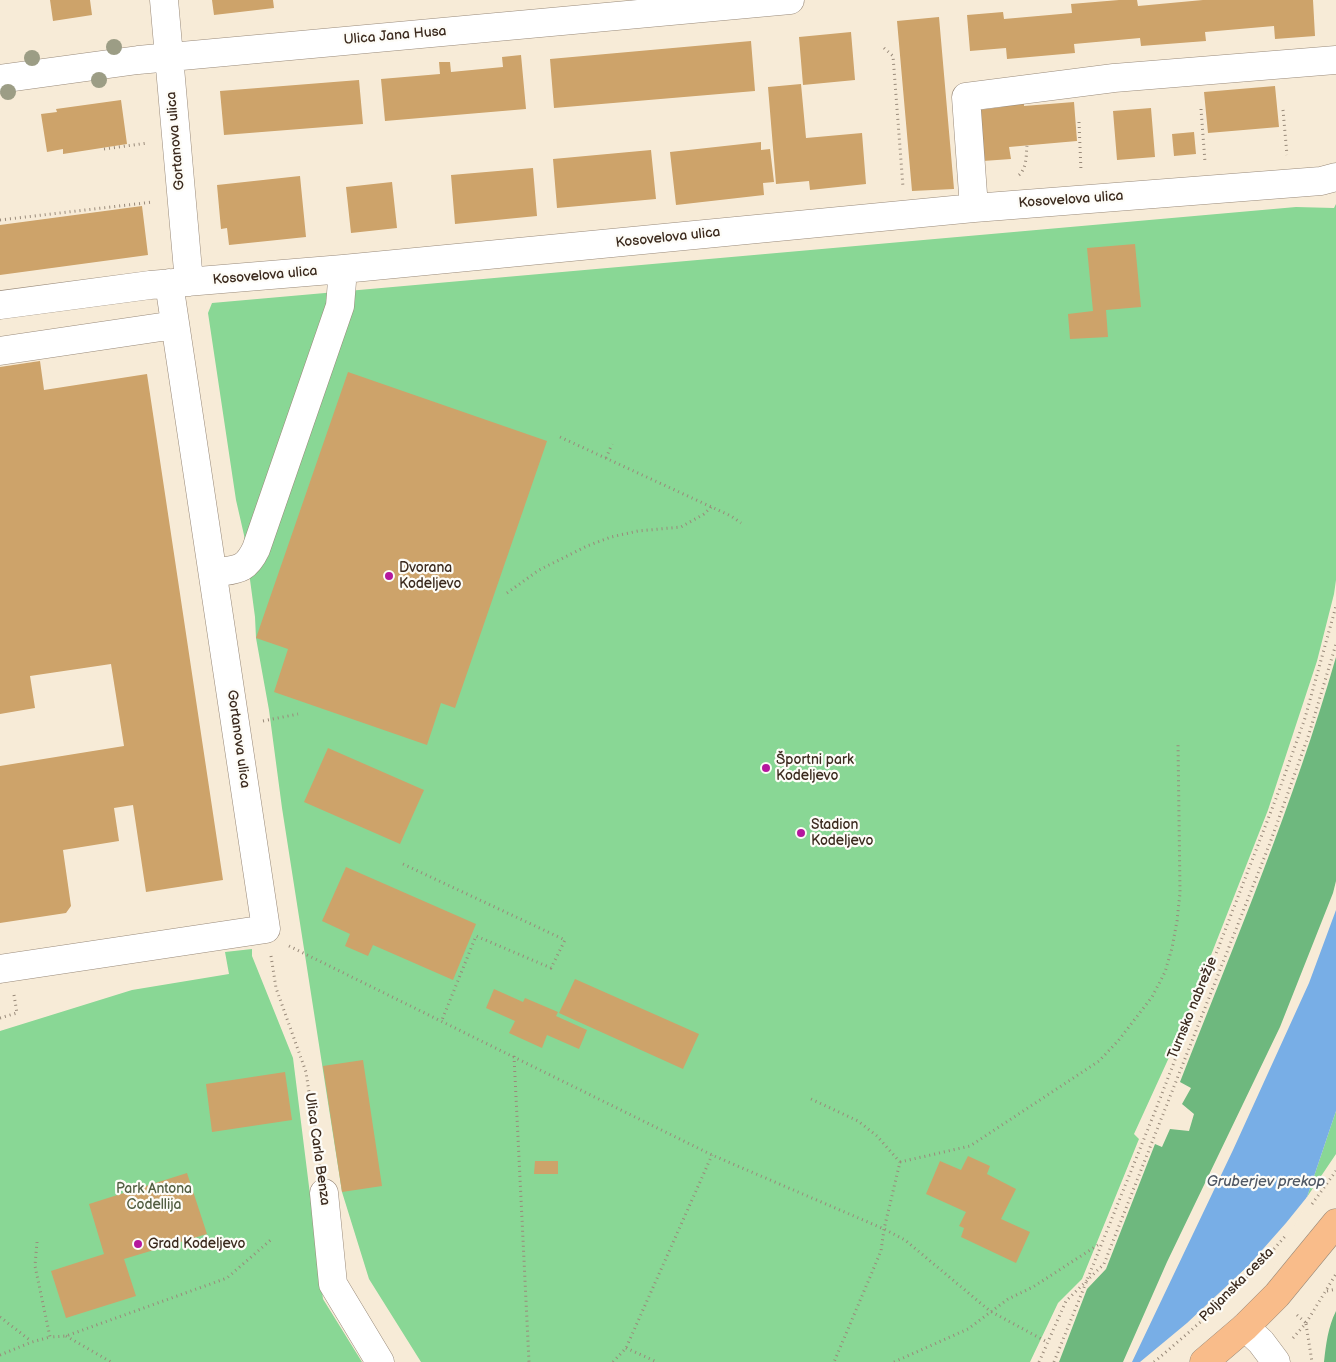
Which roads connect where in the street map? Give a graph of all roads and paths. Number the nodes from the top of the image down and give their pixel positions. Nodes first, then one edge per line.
1 (164, 0) edge
2 (790, 0) edge
3 (884, 48) dead end
4 (169, 57) junction
5 (1336, 60) edge
6 (0, 79) edge
7 (1201, 109) dead end
8 (1283, 110) dead end
9 (1079, 122) dead end
10 (149, 143) dead end
11 (1027, 145) dead end
12 (104, 149) dead end
13 (1018, 176) dead end
14 (1336, 177) edge
15 (1287, 183) junction
16 (1206, 190) junction
17 (1082, 199) junction
18 (154, 202) dead end
19 (974, 208) junction
20 (905, 215) junction
21 (0, 220) edge
22 (343, 269) junction
23 (179, 282) junction
24 (0, 305) edge
25 (175, 325) junction
26 (0, 351) edge
27 (560, 437) dead end
28 (612, 444) dead end
29 (606, 458) junction
30 (711, 507) junction
31 (741, 523) dead end
32 (213, 573) junction
33 (507, 593) dead end
34 (1336, 606) edge
35 (1336, 644) edge
36 (298, 714) dead end
37 (236, 727) junction
38 (1178, 742) dead end
39 (403, 864) dead end
40 (267, 932) junction
41 (0, 969) edge
42 (442, 1020) junction
43 (514, 1056) junction
44 (811, 1099) dead end
45 (712, 1155) junction
46 (900, 1162) junction
47 (1336, 1170) edge
48 (324, 1193) joint
49 (1307, 1209) dead end
50 (1336, 1223) edge
51 (884, 1229) junction
52 (1289, 1231) dead end
53 (273, 1238) dead end
54 (37, 1242) dead end
55 (1100, 1243) junction
56 (1336, 1274) edge
57 (1086, 1282) junction
58 (1336, 1289) edge
59 (1327, 1291) junction
60 (990, 1311) junction
61 (0, 1317) edge
62 (66, 1336) junction
63 (50, 1337) junction
64 (32, 1342) junction
65 (1048, 1342) junction
66 (1261, 1344) edge
67 (626, 1348) junction
68 (0, 1355) edge
69 (110, 1362) edge
70 (380, 1362) edge
71 (529, 1362) edge
72 (613, 1362) edge
73 (657, 1362) edge
74 (834, 1362) edge
75 (894, 1362) edge
76 (1039, 1362) edge
77 (1054, 1362) edge
78 (1154, 1362) edge
79 (1204, 1362) edge
80 (1312, 1362) edge

1 - 4 street, Gortanova ulica
2 - 4 street, Ulica Jana Husa
3 - 20 path
4 - 6 street, Ulica Jana Husa
4 - 23 street, Gortanova ulica
5 - 19 street
7 - 16 path
8 - 15 path
9 - 17 path
10 - 12 path
11 - 13 path
14 - 15 street, Kosovelova ulica
15 - 16 street, Kosovelova ulica
16 - 17 street, Kosovelova ulica
17 - 19 street, Kosovelova ulica
18 - 21 path
19 - 20 street, Kosovelova ulica
20 - 22 street, Kosovelova ulica
22 - 23 street, Kosovelova ulica
22 - 32 street
23 - 24 street, Kosovelova ulica
23 - 25 street, Gortanova ulica
25 - 26 street
25 - 32 street, Gortanova ulica
27 - 29 path
28 - 29 path
29 - 30 path
30 - 31 path
30 - 33 path
32 - 37 street, Gortanova ulica
34 - 55 path
35 - 57 path, Turnsko nabrežje
36 - 37 path
37 - 40 street, Gortanova ulica
38 - 46 path
39 - 42 path
40 - 41 street
40 - 42 path
40 - 48 path, Ulica Carla Benza
42 - 43 path
43 - 45 path
43 - 71 path
44 - 46 path
45 - 51 path
45 - 67 path
46 - 51 path
47 - 49 path
48 - 70 street, Ulica Carla Benza
50 - 66 main road
51 - 60 path
51 - 74 path
52 - 78 path, Poljanska cesta
53 - 62 path
54 - 63 path
55 - 57 path
55 - 60 path
56 - 59 path
57 - 65 path, Turnsko nabrežje
57 - 77 path
58 - 59 path
59 - 80 path
60 - 65 path
60 - 75 path
61 - 64 path
62 - 63 path
62 - 69 path
63 - 64 path
64 - 68 path
65 - 76 path, Turnsko nabrežje
66 - 79 main road
67 - 72 path
67 - 73 path

